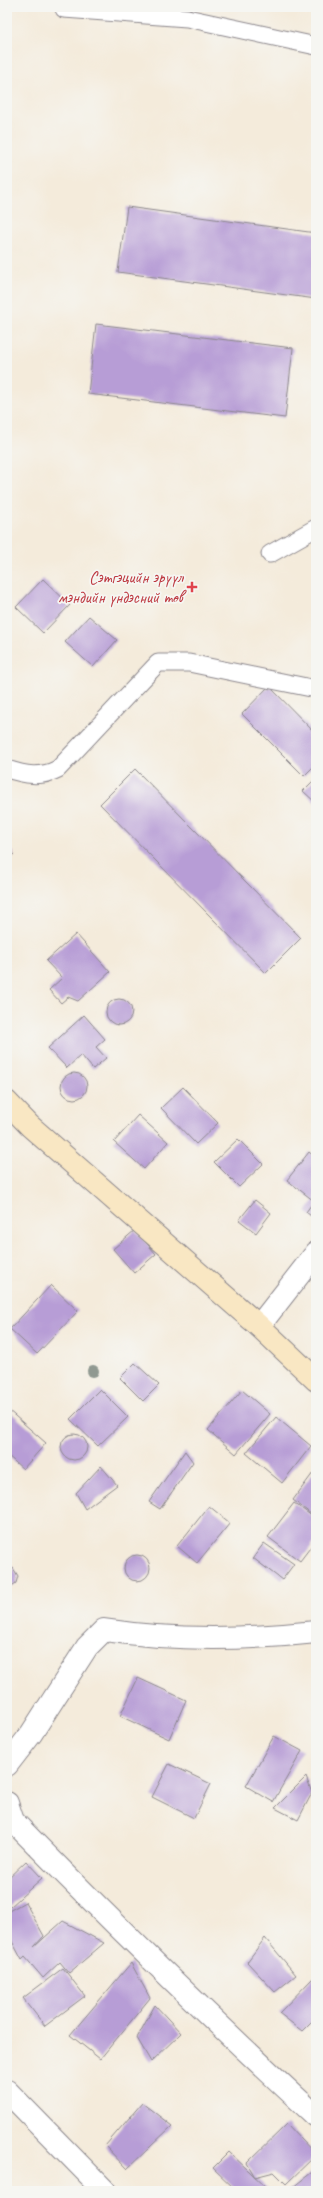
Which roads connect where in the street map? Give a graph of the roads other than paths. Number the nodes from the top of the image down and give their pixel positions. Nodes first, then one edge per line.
1 (64, 9) dead end
2 (316, 46) edge
3 (316, 528) edge
4 (270, 554) dead end
5 (316, 689) edge
6 (7, 769) edge
7 (7, 1102) edge
8 (316, 1253) edge
9 (259, 1326) junction
10 (316, 1380) edge
11 (316, 1632) edge
12 (7, 1765) edge
13 (7, 1803) edge
14 (7, 2092) edge
15 (316, 2116) edge
16 (105, 2191) edge

1 - 2 lane
3 - 4 lane
5 - 6 lane
7 - 9 main road
8 - 9 street
9 - 10 main road
11 - 12 street
13 - 15 street
14 - 16 street

